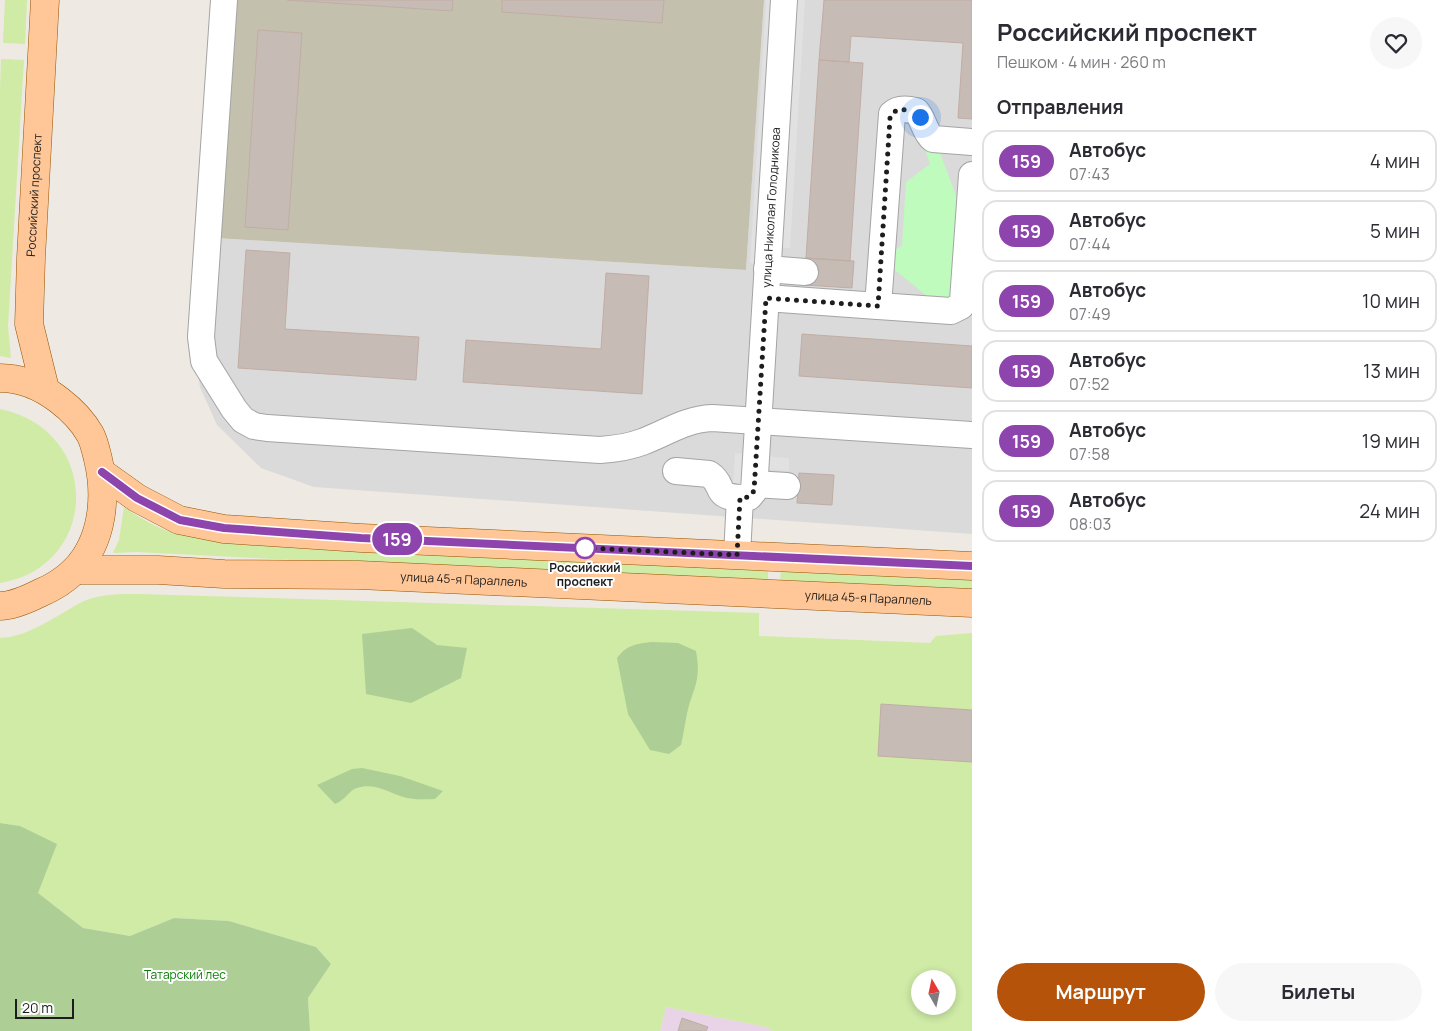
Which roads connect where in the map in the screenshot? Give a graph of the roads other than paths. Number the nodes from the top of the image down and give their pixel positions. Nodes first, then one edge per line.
1 (45, 0) edge
2 (224, 0) edge
3 (784, 0) edge
4 (972, 142) edge
5 (972, 175) edge
6 (768, 269) junction
7 (805, 272) dead end
8 (766, 298) junction
9 (878, 306) junction
10 (0, 378) edge
11 (45, 389) junction
12 (758, 421) junction
13 (972, 435) edge
14 (676, 471) dead end
15 (102, 472) junction
16 (787, 486) dead end
17 (747, 491) junction
18 (737, 555) junction
19 (972, 566) edge
20 (75, 570) junction
21 (972, 603) edge
22 (0, 606) edge

1 - 11 main road, Российский проспект
2 - 12 street
3 - 6 street, улица Николая Голодникова
4 - 9 street
5 - 9 street
6 - 7 street
6 - 8 street, улица Николая Голодникова
8 - 9 street
8 - 12 street, улица Николая Голодникова
10 - 11 main road
11 - 15 main road
12 - 13 street
12 - 17 street, улица Николая Голодникова
14 - 17 street
15 - 18 main road
15 - 20 main road
16 - 17 street
17 - 18 street, улица Николая Голодникова
18 - 19 main road
20 - 21 main road, улица 45-я Параллель
20 - 22 main road

